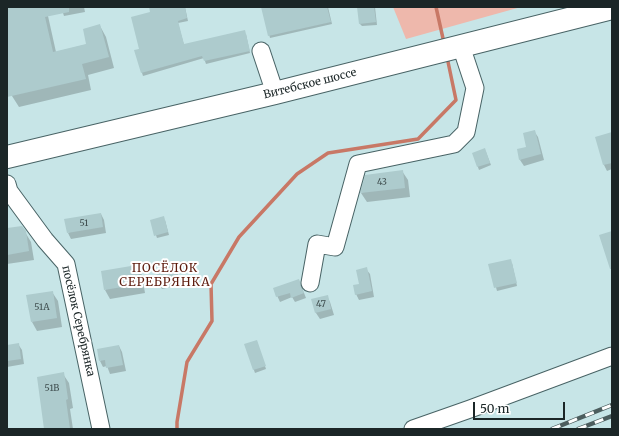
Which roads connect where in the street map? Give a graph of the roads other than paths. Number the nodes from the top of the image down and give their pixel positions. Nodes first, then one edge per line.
1 (612, 8) edge
2 (461, 46) junction
3 (261, 51) dead end
4 (275, 93) junction
5 (7, 157) edge
6 (7, 184) edge
7 (310, 283) dead end
8 (612, 356) edge
9 (102, 429) edge
10 (413, 429) edge

1 - 2 main road, Витебское шоссе
2 - 4 main road, Витебское шоссе
2 - 7 street
3 - 4 street
4 - 5 main road, Витебское шоссе
6 - 9 street, посёлок Серебрянка
8 - 10 street

